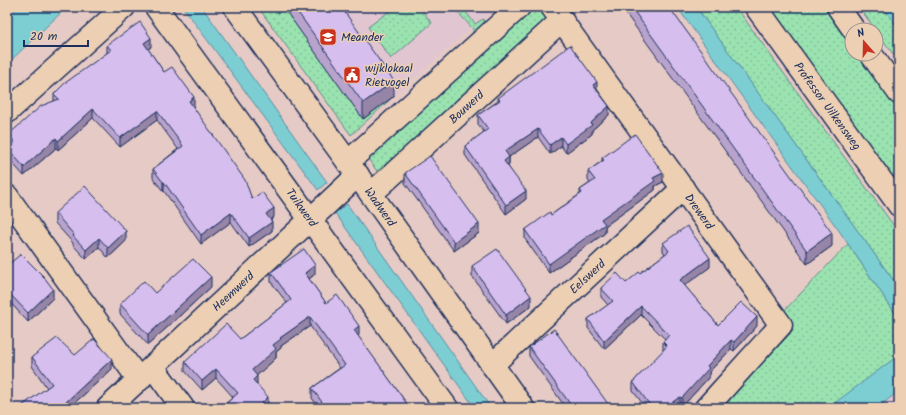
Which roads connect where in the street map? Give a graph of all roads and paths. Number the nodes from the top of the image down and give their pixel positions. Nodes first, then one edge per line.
1 (124, 7) edge
2 (156, 7) edge
3 (235, 7) edge
4 (519, 7) edge
5 (756, 7) edge
6 (838, 7) edge
7 (557, 13) edge
8 (848, 22) edge
9 (877, 62) edge
10 (899, 93) edge
11 (7, 112) edge
12 (353, 169) junction
13 (683, 188) junction
14 (371, 194) junction
15 (7, 196) edge
16 (897, 199) edge
17 (311, 219) junction
18 (492, 365) junction
19 (146, 373) junction
20 (108, 408) edge
21 (182, 408) edge
22 (447, 408) edge
23 (522, 408) edge
24 (706, 408) edge

1 - 11 street
2 - 17 street, Tuikwerd
3 - 12 street, Wadwerd
4 - 12 street
5 - 16 street, Professor Uilkensweg
6 - 8 street
7 - 13 street, Drewerd
7 - 14 street, Bouwerd
9 - 10 street
12 - 14 street, Wadwerd
12 - 17 street, Heemwerd
13 - 18 street, Eelswerd
13 - 24 street, Drewerd
14 - 18 street, Wadwerd
15 - 19 street
17 - 19 street, Heemwerd
17 - 22 street, Tuikwerd
18 - 23 street, Wadwerd
19 - 20 street, Heemwerd
19 - 21 street

